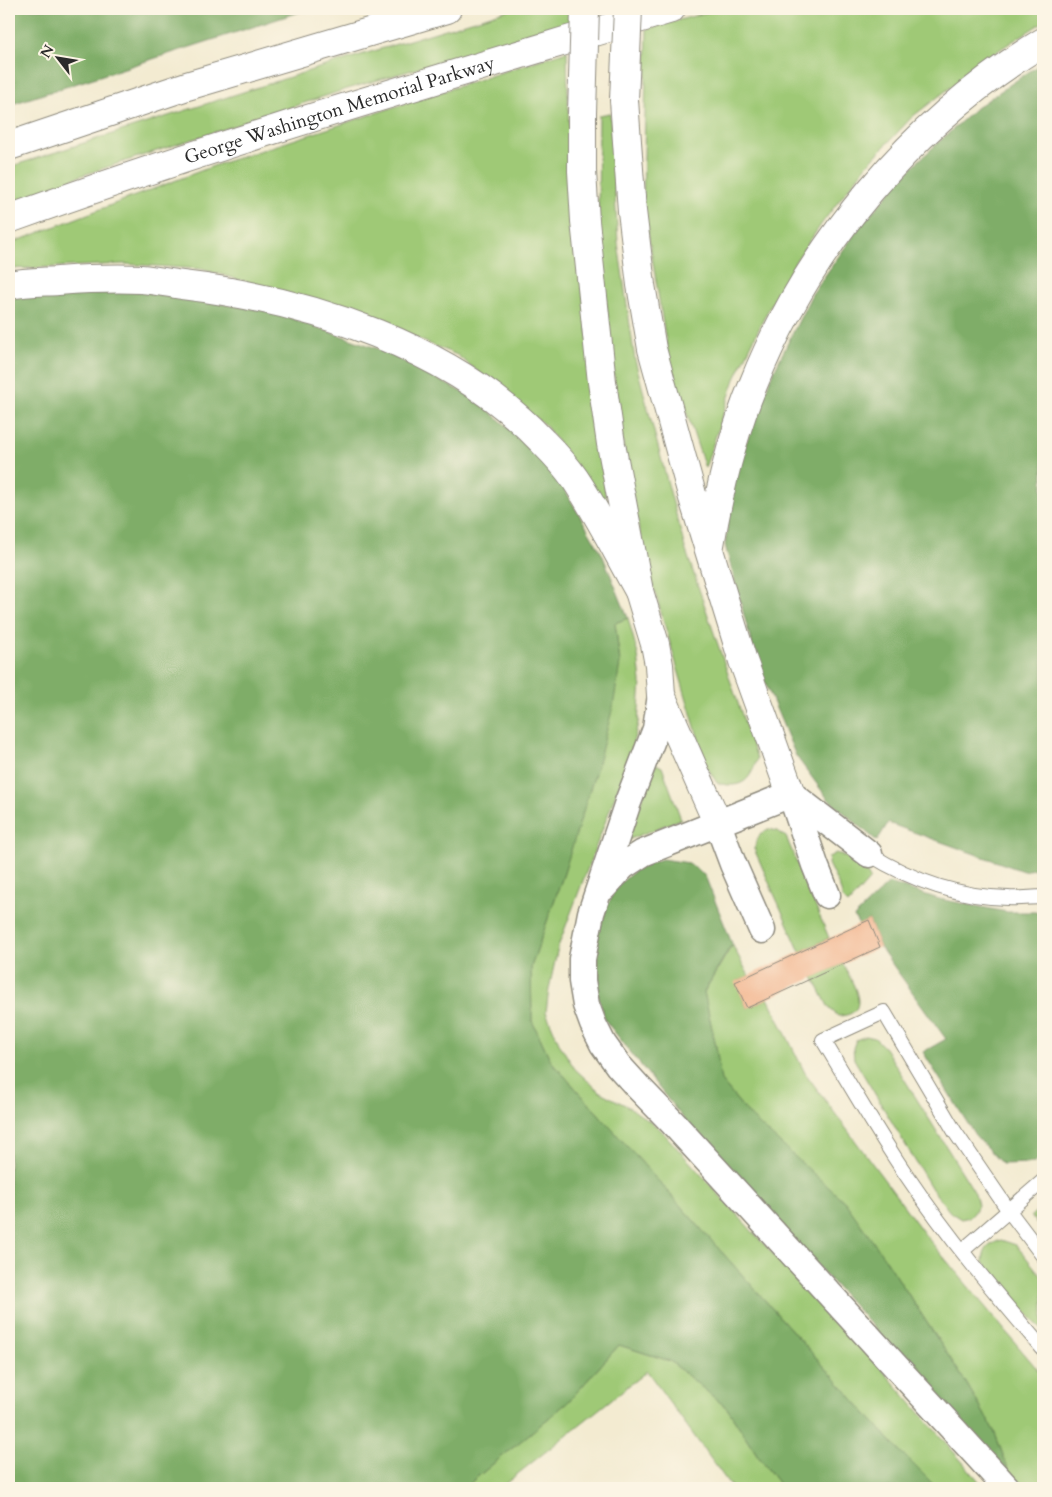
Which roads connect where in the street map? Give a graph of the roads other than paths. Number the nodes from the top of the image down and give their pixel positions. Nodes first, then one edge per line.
1 (447, 9) edge
2 (585, 9) edge
3 (628, 9) edge
4 (671, 9) edge
5 (1043, 42) edge
6 (9, 146) edge
7 (9, 219) edge
8 (9, 285) edge
9 (709, 549) junction
10 (639, 591) junction
11 (661, 695) junction
12 (791, 794) junction
13 (718, 824) junction
14 (869, 854) joint
15 (597, 894) junction
16 (826, 895) dead end
17 (1043, 897) edge
18 (762, 930) dead end
19 (1043, 1182) edge
20 (1009, 1211) junction
21 (962, 1251) junction
22 (1043, 1256) edge
23 (1043, 1349) edge
24 (1007, 1488) edge

1 - 6 highway
2 - 10 highway, bridge
3 - 9 highway, bridge
4 - 7 highway, George Washington Memorial Parkway
5 - 9 highway
8 - 10 highway
9 - 12 highway
10 - 11 highway
11 - 13 highway
11 - 15 street
12 - 13 street
12 - 14 street
12 - 16 street
13 - 15 street
13 - 18 street
14 - 17 lane
15 - 24 street
19 - 20 lane
20 - 21 lane
20 - 21 lane
20 - 22 lane
21 - 23 lane

